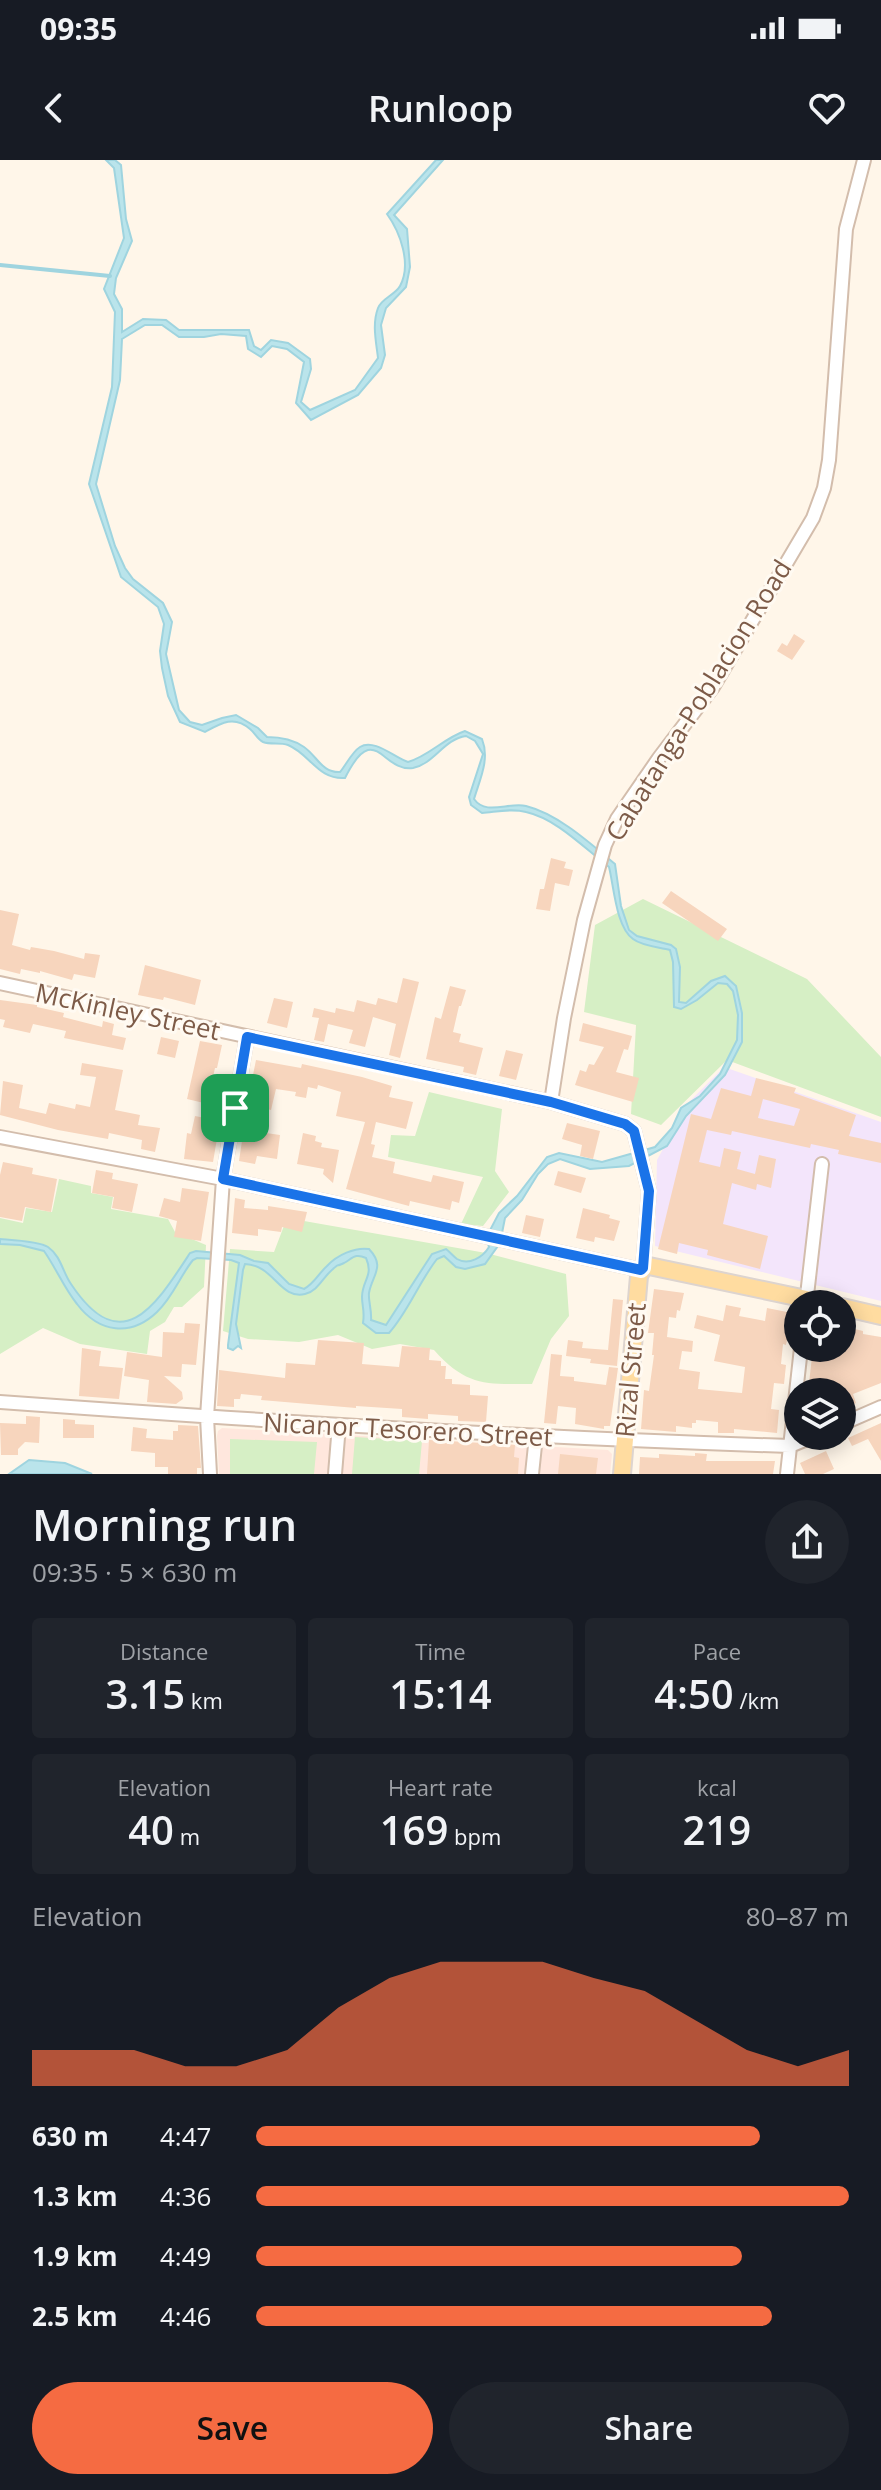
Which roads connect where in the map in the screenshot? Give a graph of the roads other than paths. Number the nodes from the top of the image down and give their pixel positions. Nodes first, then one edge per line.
1 (864, 160) edge
2 (0, 983) edge
3 (247, 1037) junction
4 (551, 1102) junction
5 (0, 1137) edge
6 (822, 1164) dead end
7 (645, 1172) joint
8 (223, 1179) junction
9 (642, 1269) junction
10 (808, 1290) edge
11 (784, 1296) edge
12 (856, 1310) edge
13 (881, 1316) edge
14 (871, 1394) dead end
15 (0, 1402) edge
16 (879, 1408) edge
17 (207, 1417) junction
18 (856, 1418) edge
19 (339, 1425) junction
20 (536, 1436) junction
21 (624, 1441) junction
22 (784, 1446) edge
23 (790, 1450) edge
24 (210, 1474) edge
25 (335, 1474) edge
26 (532, 1474) edge
27 (622, 1474) edge
28 (787, 1474) edge

1 - 4 street, Cabatanga-Poblacion Road
2 - 3 street, McKinley Street
3 - 4 street, McKinley Street
3 - 8 street
4 - 7 street, McKinley Street
5 - 8 street
6 - 10 street
7 - 9 street, Rizal Street
8 - 9 street
8 - 17 street
9 - 11 main road
9 - 21 main road, Rizal Street
12 - 13 main road
14 - 16 street
15 - 17 street, Nicanor Tesorero Street
16 - 18 street
17 - 19 street, Nicanor Tesorero Street
17 - 24 street
19 - 20 street, Nicanor Tesorero Street
19 - 25 street
20 - 21 street, Nicanor Tesorero Street
20 - 26 street
21 - 22 street, Nicanor Tesorero Street
21 - 27 main road, Rizal Street
23 - 28 street

